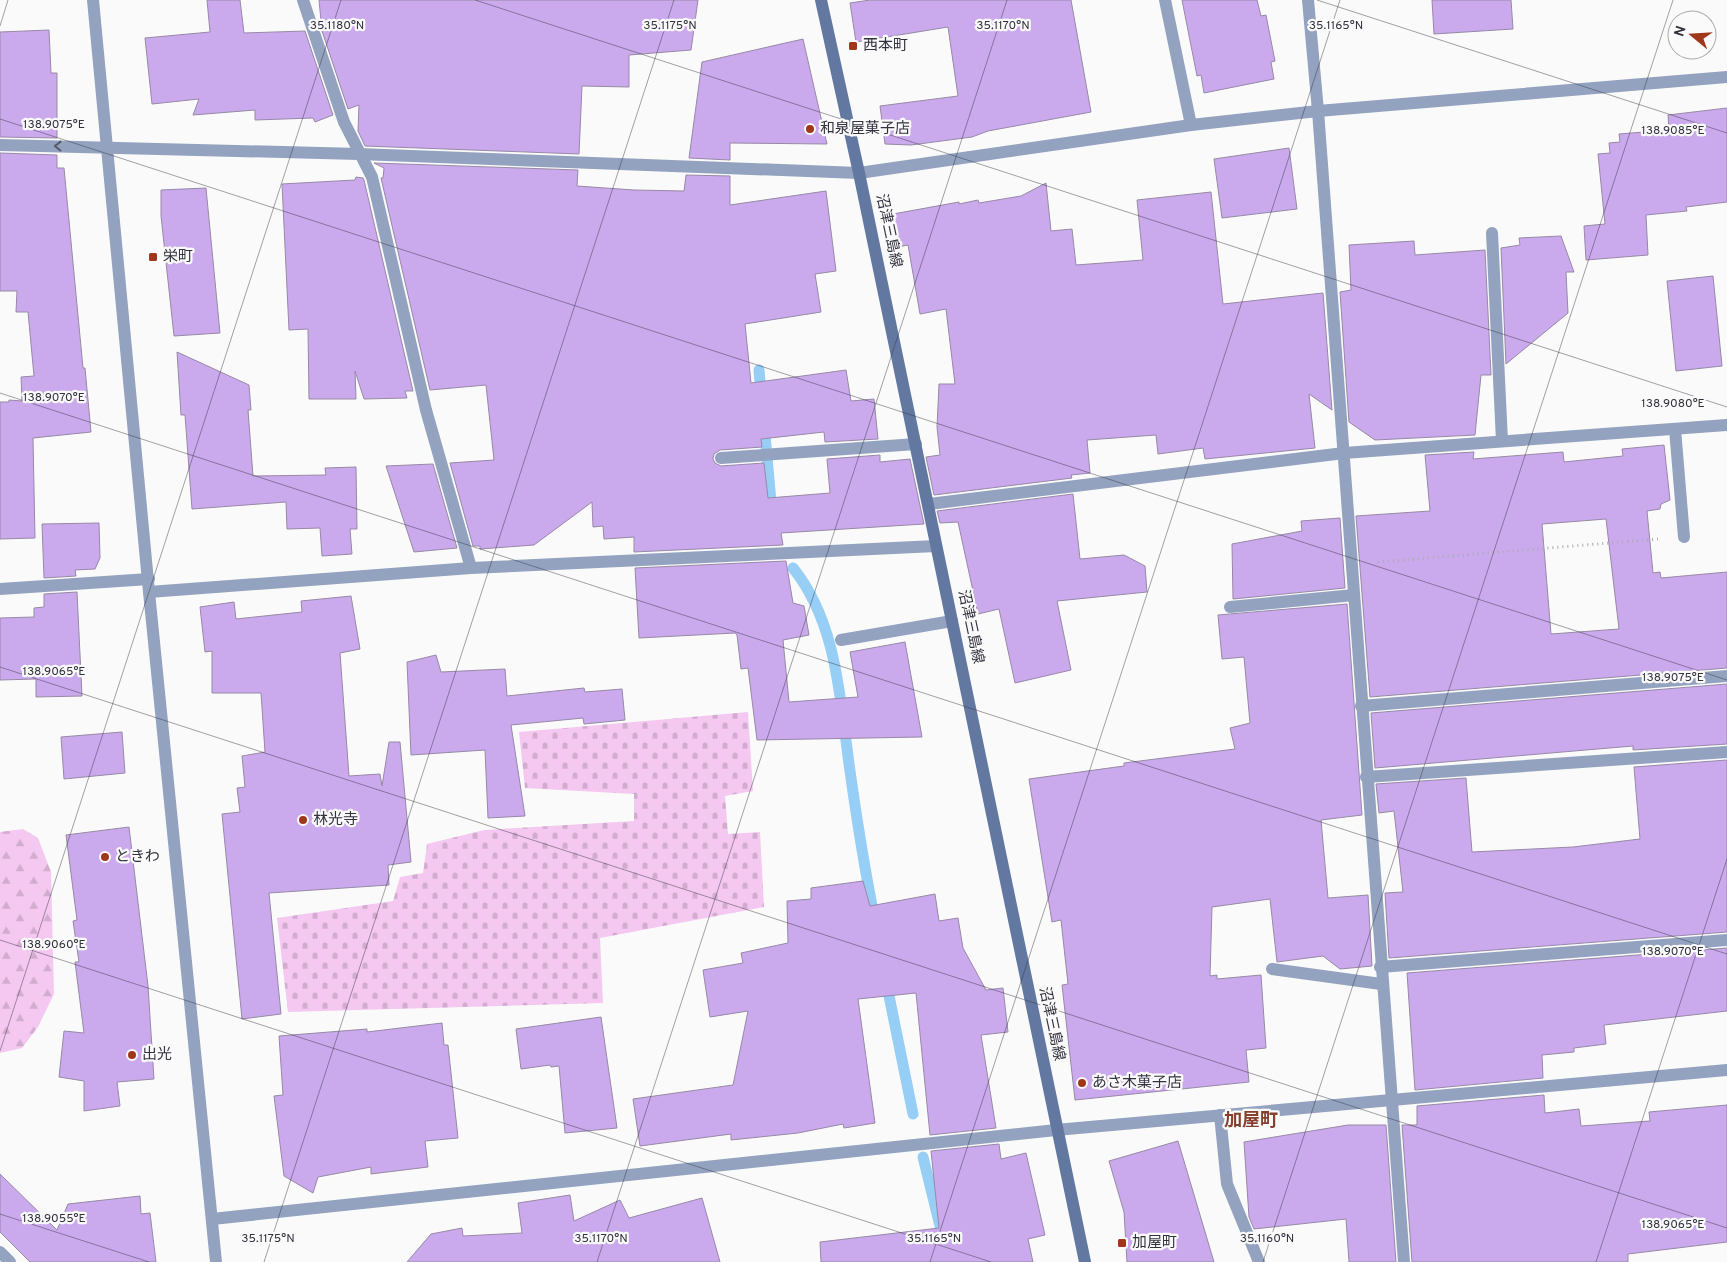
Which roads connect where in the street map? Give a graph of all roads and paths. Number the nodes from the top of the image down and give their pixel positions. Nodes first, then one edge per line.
1 (93, 0) edge
2 (303, 0) edge
3 (821, 0) edge
4 (1165, 0) edge
5 (1308, 0) edge
6 (1727, 77) edge
7 (1318, 112) junction
8 (1191, 125) junction
9 (0, 145) edge
10 (107, 146) junction
11 (359, 154) junction
12 (859, 172) junction
13 (1492, 234) dead end
14 (1727, 425) edge
15 (1675, 429) junction
16 (1502, 441) junction
17 (916, 444) junction
18 (1344, 452) junction
19 (721, 458) dead end
20 (929, 504) junction
21 (1684, 537) joint
22 (936, 546) junction
23 (1351, 564) junction
24 (470, 568) junction
25 (148, 579) junction
26 (0, 589) edge
27 (149, 592) junction
28 (1354, 595) junction
29 (1230, 607) dead end
30 (952, 621) junction
31 (841, 640) dead end
32 (1727, 676) edge
33 (1361, 706) junction
34 (1727, 752) edge
35 (1366, 777) junction
36 (1727, 940) edge
37 (1380, 967) junction
38 (1272, 969) dead end
39 (1382, 984) junction
40 (1727, 1070) edge
41 (1391, 1099) junction
42 (1220, 1115) junction
43 (1056, 1130) junction
44 (212, 1219) junction
45 (0, 1252) edge
46 (10, 1262) edge
47 (216, 1262) edge
48 (1085, 1262) edge
49 (1259, 1262) edge
50 (1404, 1262) edge

1 - 10 street
2 - 11 street
3 - 12 main road, 沼津三島線
4 - 8 street
5 - 7 street
6 - 7 street
7 - 8 street
7 - 18 street
8 - 12 street
10 -> 9 street
10 - 11 street
10 - 25 street
11 - 12 street
11 - 24 street
12 - 17 main road, 沼津三島線
13 - 16 street
14 - 15 street
15 - 16 street
15 - 21 street
16 - 18 street
17 - 19 street
17 - 20 main road, 沼津三島線
18 - 20 street
18 - 23 street
20 - 22 main road, 沼津三島線
21 - 23 path
22 - 24 street
22 - 30 main road, 沼津三島線
23 - 28 street
24 - 27 street
25 - 26 street
25 - 27 street
27 - 44 street
28 - 29 street
28 - 33 street
30 - 31 street
30 - 43 main road, 沼津三島線
32 - 33 street
33 - 35 street
34 - 35 street
35 - 37 street
36 - 37 street
37 - 39 street
38 - 39 street
39 - 41 street
40 - 41 street
41 - 42 street
41 - 50 street
42 - 43 street
42 - 49 street
43 - 44 street
43 - 48 main road, 沼津三島線
44 - 47 street
45 - 46 street

